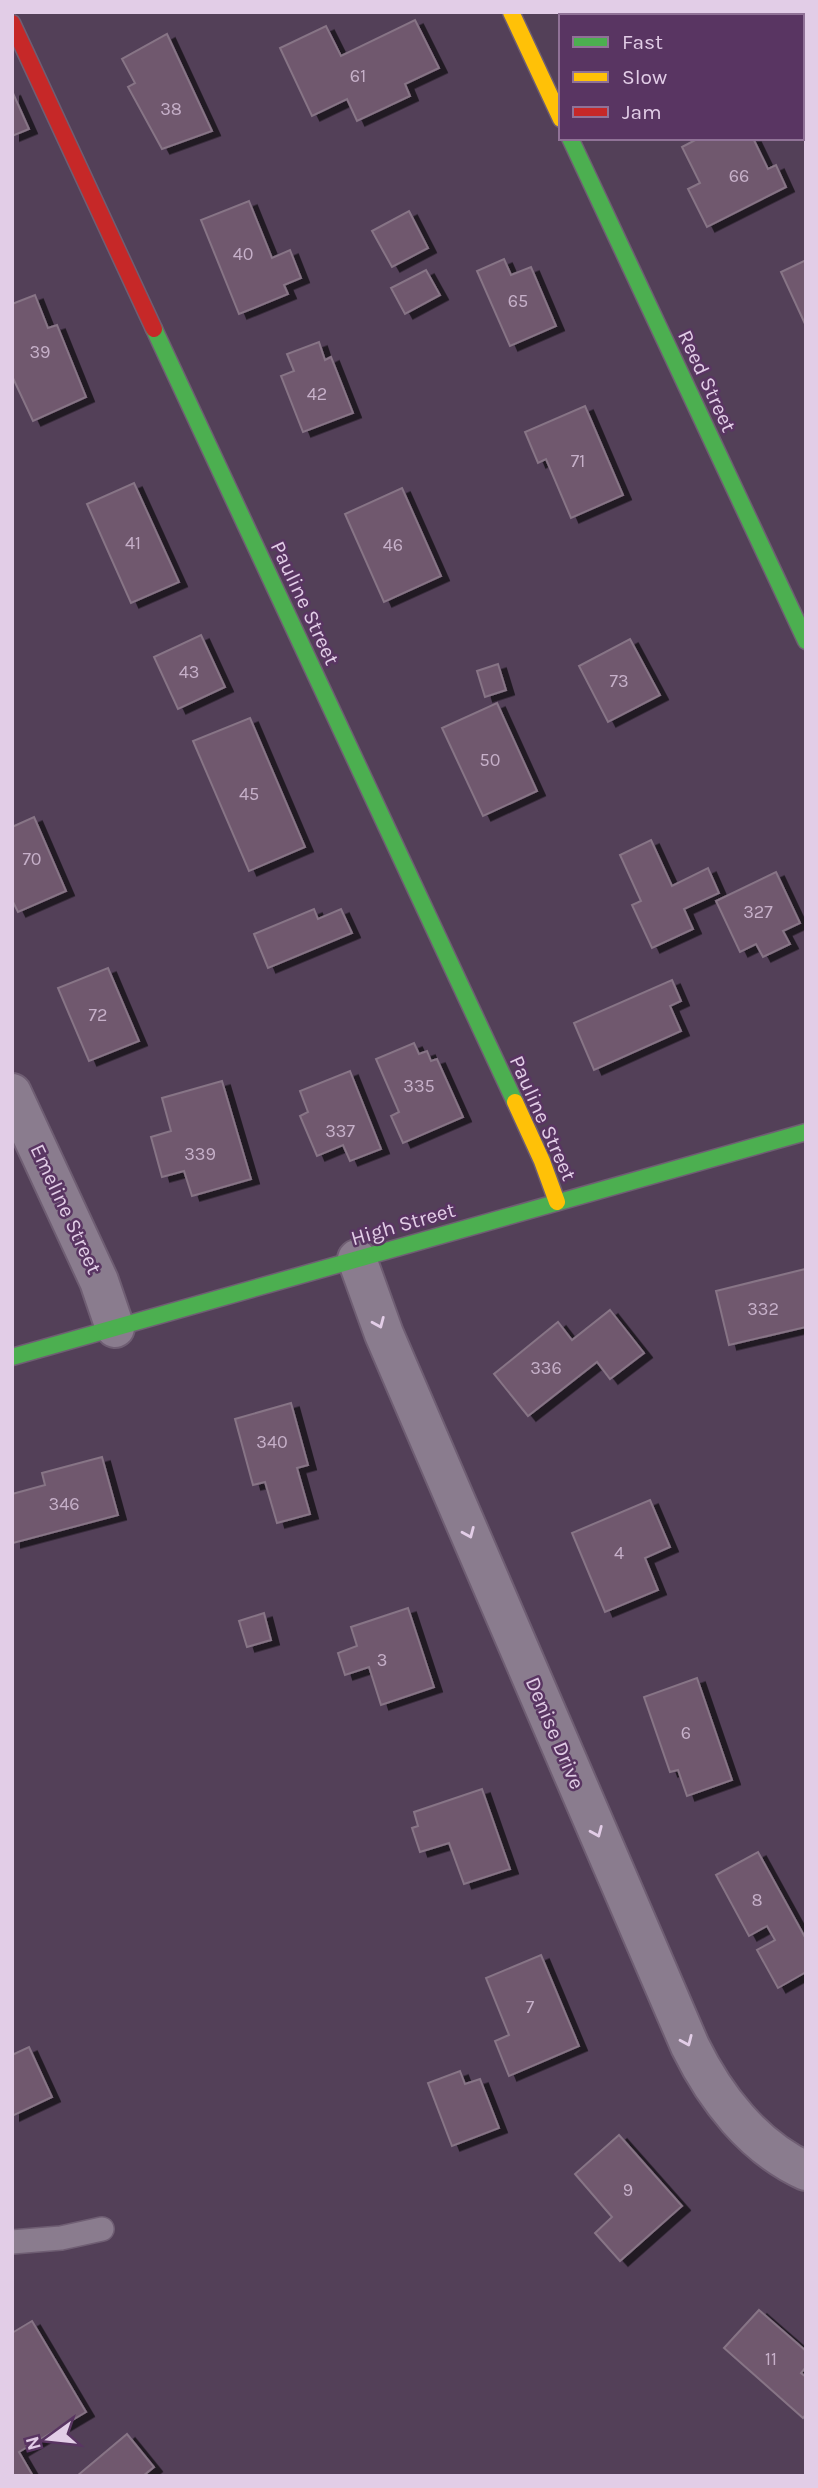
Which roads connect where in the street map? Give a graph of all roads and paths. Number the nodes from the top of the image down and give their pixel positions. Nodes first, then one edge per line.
1 (511, 12) edge
2 (12, 23) edge
3 (559, 115) edge
4 (571, 140) edge
5 (806, 641) edge
6 (12, 1093) edge
7 (806, 1132) edge
8 (557, 1202) junction
9 (357, 1259) junction
10 (115, 1328) junction
11 (12, 1357) edge
12 (806, 2171) edge
13 (102, 2229) dead end
14 (23, 2242) edge
15 (12, 2260) edge

1 - 3 main road
2 - 8 main road, Pauline Street
4 - 5 main road, Reed Street
6 - 10 street, Emeline Street
7 - 8 main road, High Street
8 - 9 main road, High Street
9 - 10 main road, High Street
9 -> 12 street, Denise Drive
10 - 11 main road, High Street
13 - 14 lane
14 - 15 lane

